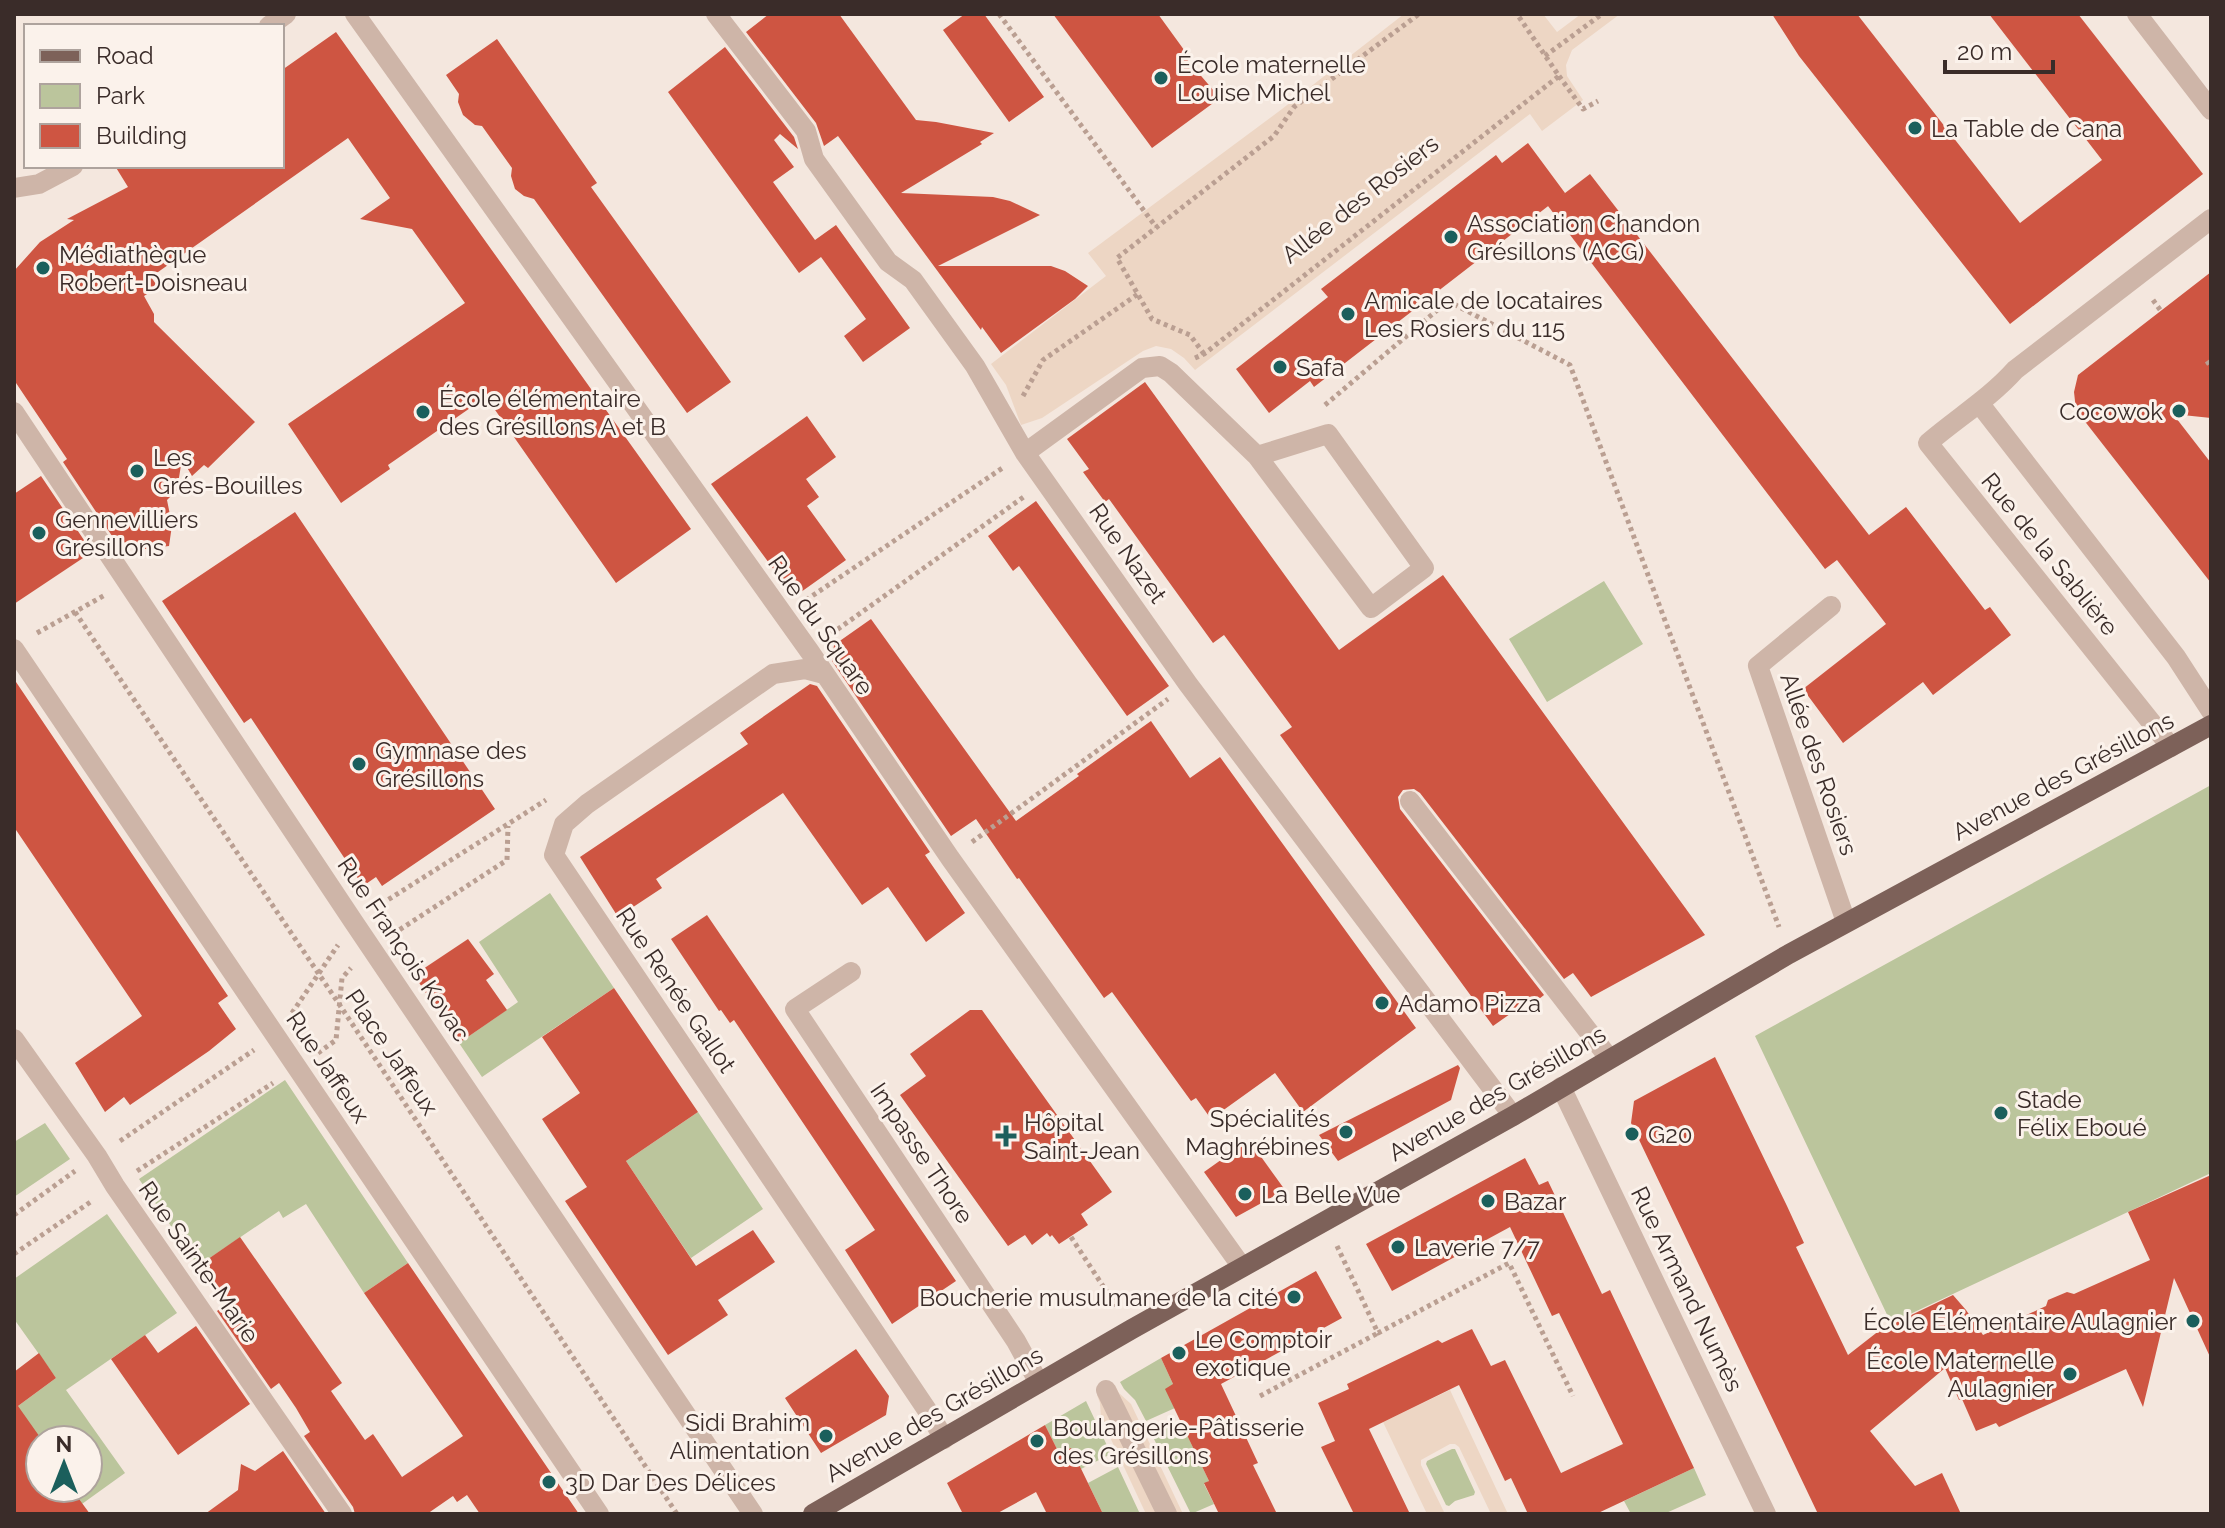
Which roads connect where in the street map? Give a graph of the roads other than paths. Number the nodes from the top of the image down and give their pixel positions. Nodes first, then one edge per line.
1 (355, 14) edge
2 (716, 14) edge
3 (2137, 14) edge
4 (2211, 110) edge
5 (69, 168) edge
6 (14, 188) edge
7 (2211, 219) edge
8 (1979, 403) junction
9 (14, 412) edge
10 (1257, 456) junction
11 (1018, 458) junction
12 (1831, 606) dead end
13 (14, 649) edge
14 (824, 674) junction
15 (2211, 711) edge
16 (2211, 725) edge
17 (2171, 747) junction
18 (1410, 801) dead end
19 (1846, 922) junction
20 (851, 972) dead end
21 (14, 1039) edge
22 (1609, 1058) junction
23 (1561, 1087) junction
24 (1513, 1116) junction
25 (1242, 1267) junction
26 (1039, 1383) junction
27 (1106, 1390) dead end
28 (944, 1439) junction
29 (342, 1514) edge
30 (599, 1514) edge
31 (753, 1514) edge
32 (813, 1514) edge
33 (1167, 1514) edge
34 (1766, 1514) edge

1 - 14 street, Rue du Square
2 - 11 street, Rue Nazet
3 - 4 street
5 - 6 street
7 - 8 street, Rue de la Sablière
8 - 15 street, Rue de la Sablière
8 - 17 street, Rue de la Sablière
9 - 31 street, Rue François Kovac
10 - 10 street
10 - 11 street
11 - 24 street, Rue Nazet
12 - 19 street, Allée des Rosiers
13 - 30 street, Rue Jaffeux
14 - 25 street, Rue du Square
14 - 28 street, Rue Renée Gallot
16 - 17 main road, Avenue des Grésillons
17 - 19 main road, Avenue des Grésillons
18 - 22 street
19 - 22 main road, Avenue des Grésillons
20 - 26 street, Impasse Thore
21 - 29 street, Rue Sainte-Marie
22 - 23 main road, Avenue des Grésillons
23 - 24 main road, Avenue des Grésillons
23 - 34 street, Rue Armand Numès
24 - 25 main road, Avenue des Grésillons
25 - 26 main road, Avenue des Grésillons
26 - 28 main road, Avenue des Grésillons
27 - 33 street
28 - 32 main road, Avenue des Grésillons

